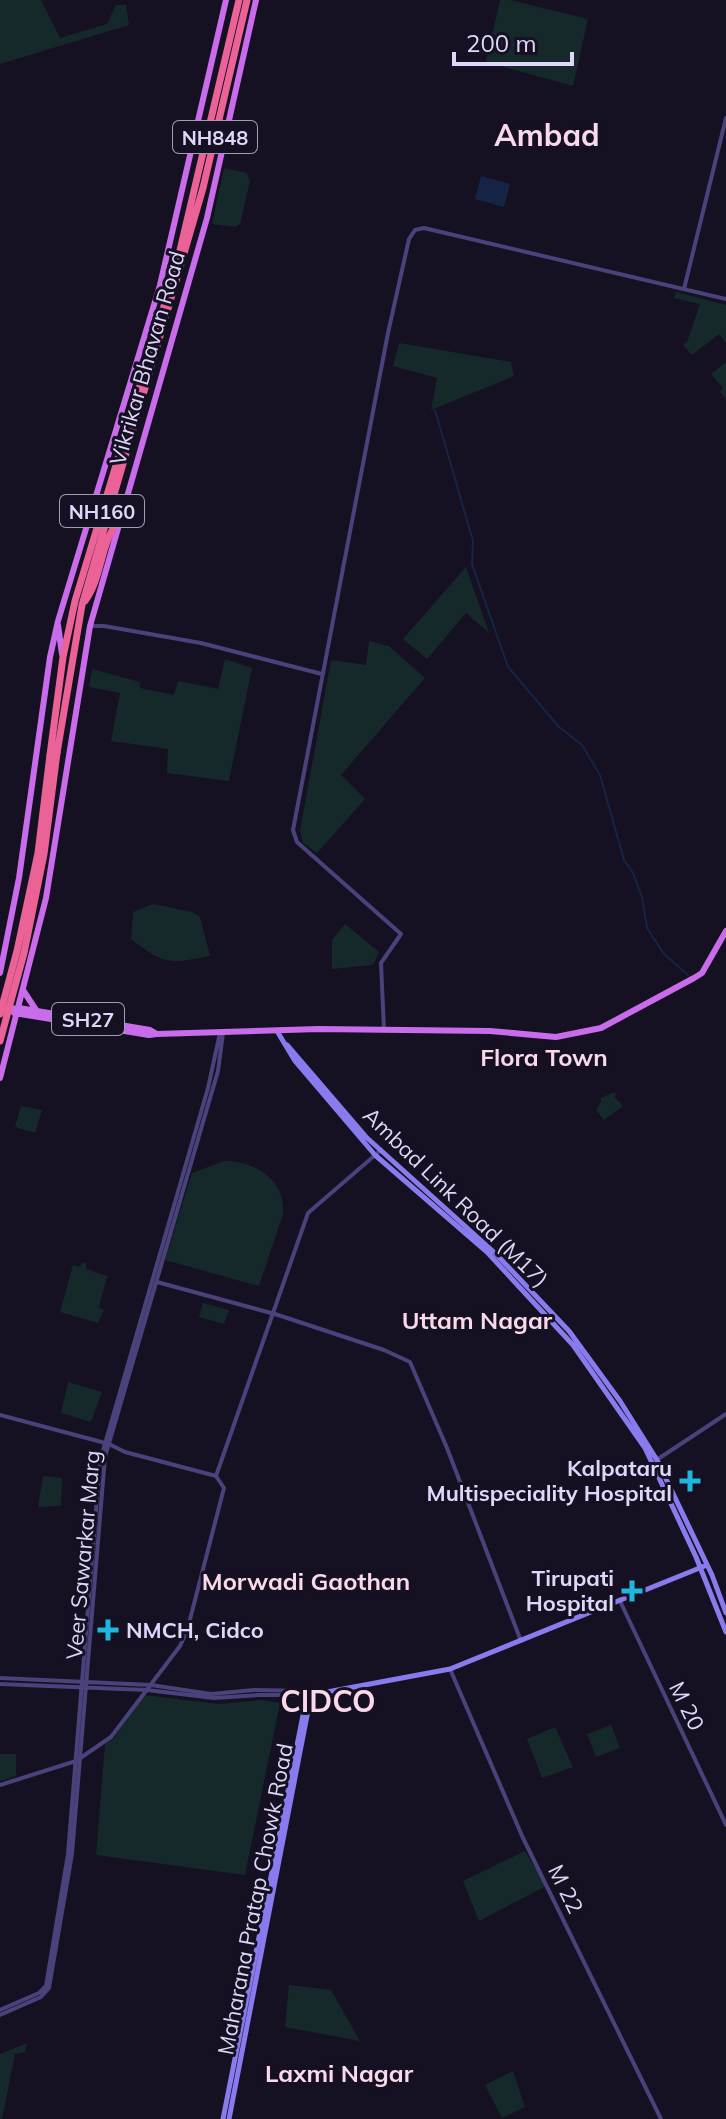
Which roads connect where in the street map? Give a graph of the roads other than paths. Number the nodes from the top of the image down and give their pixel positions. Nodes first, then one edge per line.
1 (226, 0) edge
2 (239, 0) edge
3 (247, 0) edge
4 (256, 0) edge
5 (726, 118) edge
6 (176, 273) junction
7 (684, 289) junction
8 (726, 299) edge
9 (117, 523) junction
10 (82, 605) junction
11 (58, 621) junction
12 (90, 626) junction
13 (63, 657) junction
14 (322, 674) junction
15 (54, 754) junction
16 (16, 900) junction
17 (43, 908) junction
18 (726, 931) edge
19 (0, 973) edge
20 (23, 990) junction
21 (18, 1010) junction
22 (36, 1011) junction
23 (0, 1012) edge
24 (384, 1030) junction
25 (277, 1031) junction
26 (222, 1033) junction
27 (157, 1034) junction
28 (0, 1041) edge
29 (284, 1042) junction
30 (0, 1078) edge
31 (381, 1150) junction
32 (375, 1155) junction
33 (507, 1268) junction
34 (155, 1281) junction
35 (275, 1314) junction
36 (726, 1414) edge
37 (0, 1415) edge
38 (107, 1443) junction
39 (655, 1462) junction
40 (216, 1476) junction
41 (704, 1566) junction
42 (620, 1601) junction
43 (726, 1613) edge
44 (726, 1632) edge
45 (521, 1641) junction
46 (450, 1669) junction
47 (0, 1681) edge
48 (84, 1684) junction
49 (149, 1687) junction
50 (311, 1694) junction
51 (79, 1759) junction
52 (0, 1785) edge
53 (726, 1825) edge
54 (0, 2012) edge
55 (223, 2119) edge
56 (229, 2119) edge
57 (661, 2119) edge

1 - 11 main road, Vikrikar Bhavan Road
2 - 6 highway, NH848
3 - 6 highway, NH848
4 - 9 main road, Vikrikar Bhavan Road
5 - 7 street
6 - 10 highway, NH160
6 - 13 highway, NH160
7 - 8 street
7 - 14 street
9 - 10 highway
9 - 12 main road, Vikrikar Bhavan Road
10 - 15 highway, NH160
11 - 13 main road
11 - 16 main road, Vikrikar Bhavan Road
12 - 14 street
12 - 17 main road, Vikrikar Bhavan Road
13 - 15 highway, NH160
14 - 24 street
15 - 23 highway, NH160, bridge
15 - 28 highway, NH160, bridge
16 - 17 main road
16 - 19 main road, Vikrikar Bhavan Road
17 - 20 main road, Vikrikar Bhavan Road
18 - 24 main road, SH27 / SH27
20 - 21 main road, Vikrikar Bhavan Road
20 - 22 main road
21 - 22 main road, SH27 / SH27
21 - 23 main road
21 - 27 main road
21 - 30 main road, Vikrikar Bhavan Road
22 - 27 main road, SH27 / SH27
24 - 25 main road, SH27 / SH27
25 - 26 main road, SH27 / SH27
25 - 29 main road
26 - 27 main road, SH27 / SH27
26 - 34 street, Veer Sawarkar Marg
29 - 31 main road, Ambad Link Road (M17)
29 - 32 main road, Ambad Link Road (M17)
31 - 32 street
31 - 33 main road, Ambad Link Road (M17)
32 - 33 main road, Ambad Link Road (M17)
32 - 35 street
33 - 39 main road, Ambad Link Road (M17)
34 - 35 street
34 - 38 street, Veer Sawarkar Marg
35 - 40 street
35 - 45 street
36 - 39 street
37 - 38 street
38 - 40 street
38 - 48 street, Veer Sawarkar Marg
39 - 41 main road, Ambad Link Road (M17)
40 - 49 street
41 - 42 main road
41 - 43 main road, Ambad Link Road (M17)
41 - 44 main road, Ambad Link Road (M17)
42 - 45 main road
42 - 53 street, M 20
45 - 46 main road
46 - 50 main road
46 - 57 street, M 22
47 - 48 street
48 - 49 street
48 - 51 street, Veer Sawarkar Marg
49 - 50 street
49 - 51 street
50 - 55 main road, Maharana Pratap Chowk Road
50 - 56 main road, Maharana Pratap Chowk Road
51 - 52 street
51 - 54 street, Veer Sawarkar Marg

